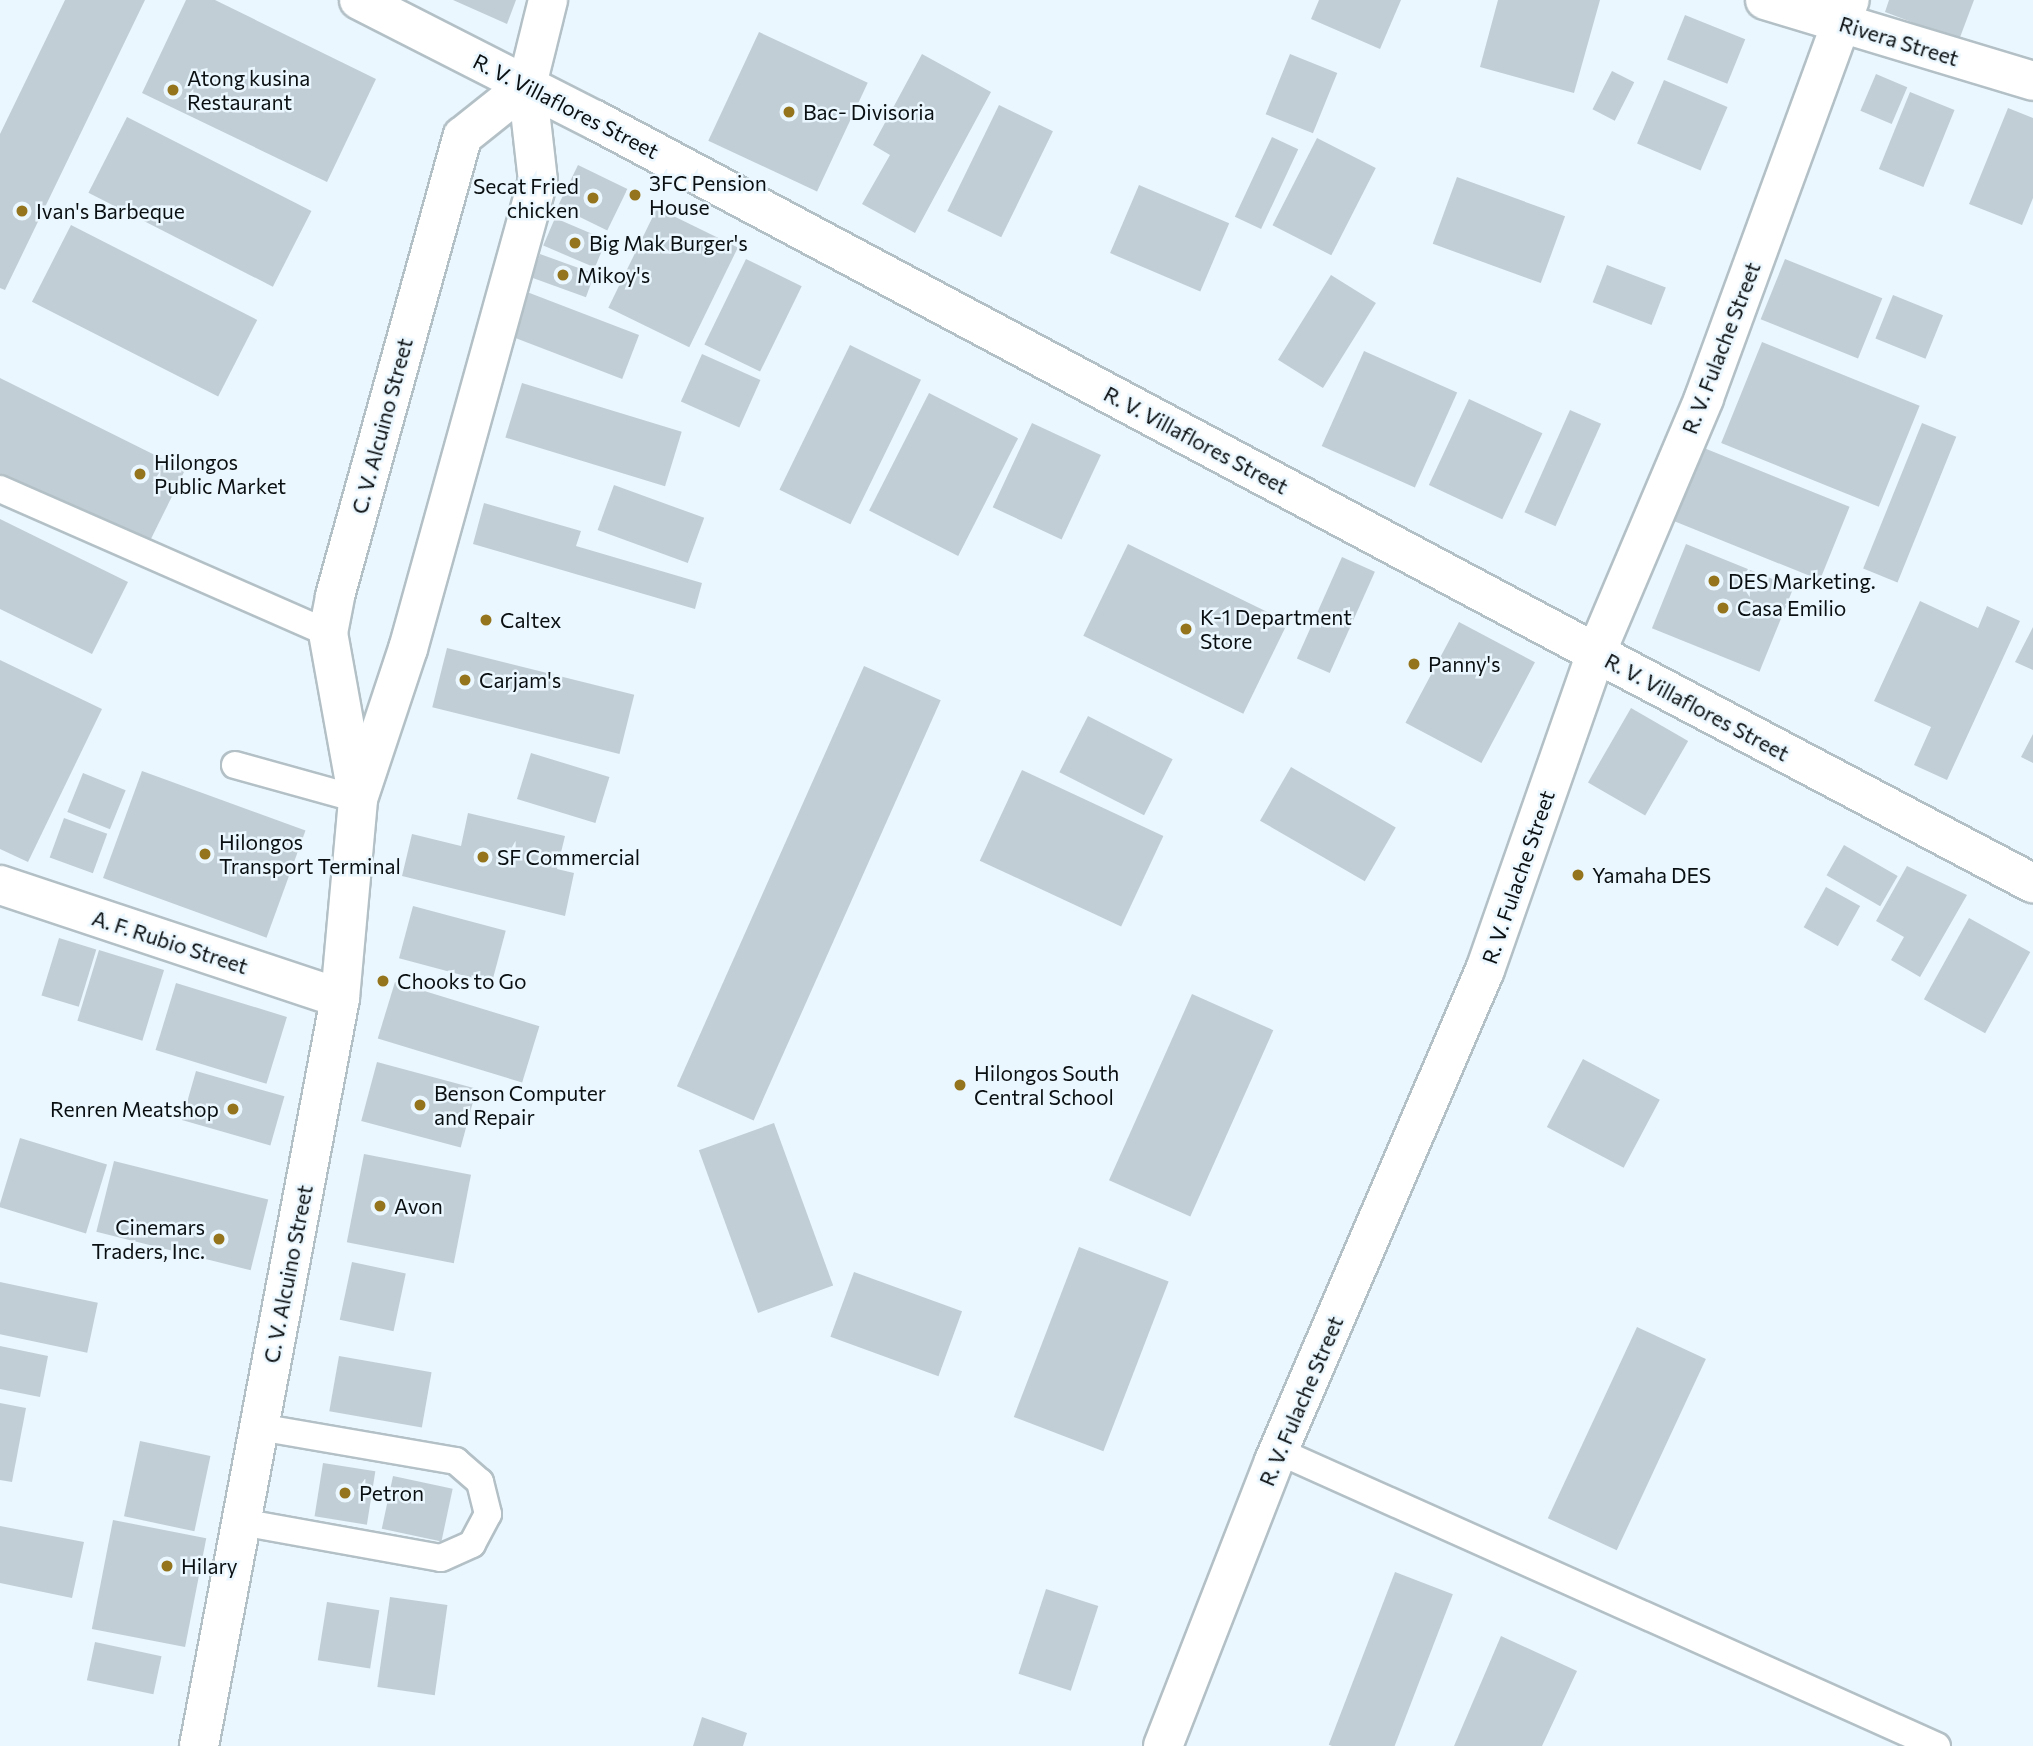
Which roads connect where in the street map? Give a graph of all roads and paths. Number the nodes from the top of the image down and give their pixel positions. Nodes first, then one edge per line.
1 (359, 0) edge
2 (548, 0) edge
3 (1765, 0) edge
4 (1845, 12) edge
5 (2033, 81) edge
6 (527, 85) junction
7 (0, 489) edge
8 (328, 633) junction
9 (1596, 653) junction
10 (235, 765) dead end
11 (358, 799) junction
12 (2033, 883) edge
13 (0, 885) edge
14 (340, 998) junction
15 (259, 1427) junction
16 (1278, 1451) junction
17 (242, 1522) junction
18 (200, 1746) edge
19 (1163, 1746) edge
20 (1937, 1746) edge

1 - 6 street, R. V. Villaflores Street
2 - 6 street, C. V. Alcuino Street
3 - 4 street, Rivera Street
4 - 5 street, Rivera Street
4 - 9 street, R. V. Fulache Street
6 - 8 street, C. V. Alcuino Street
6 - 9 street, R. V. Villaflores Street
6 - 11 street, C. V. Alcuino Street
7 - 8 lane
8 - 11 street, C. V. Alcuino Street
9 - 12 street, R. V. Villaflores Street
9 - 16 street, R. V. Fulache Street
10 - 11 lane
11 - 14 street, C. V. Alcuino Street
13 - 14 street, A. F. Rubio Street
14 - 15 street, C. V. Alcuino Street
15 - 17 street, C. V. Alcuino Street
15 - 17 lane
16 - 19 street, R. V. Fulache Street
16 - 20 lane
17 - 18 street, C. V. Alcuino Street

